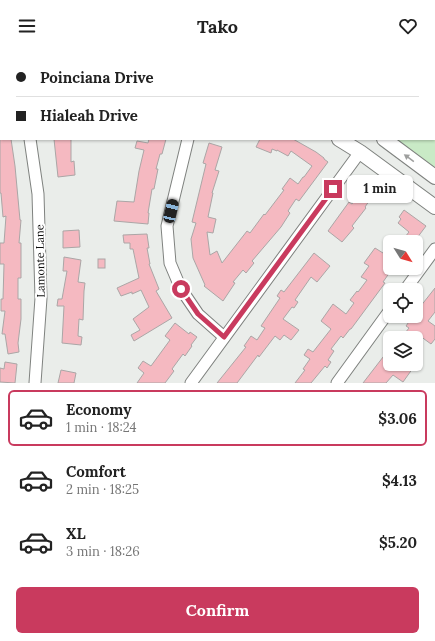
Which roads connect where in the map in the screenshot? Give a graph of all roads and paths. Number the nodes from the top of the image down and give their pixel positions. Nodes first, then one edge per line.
1 (30, 140) edge
2 (188, 140) edge
3 (341, 140) edge
4 (385, 140) edge
5 (360, 152) junction
6 (435, 177) edge
7 (435, 207) edge
8 (435, 249) edge
9 (410, 283) edge
10 (383, 320) edge
11 (224, 337) junction
12 (35, 383) edge
13 (191, 383) edge
14 (337, 383) edge

1 - 12 street, Lamonte Lane
2 - 11 street
3 - 5 main road
6 -> 4 main road
5 - 7 main road
5 - 11 street
8 - 9 street
10 - 14 street
11 - 13 street

